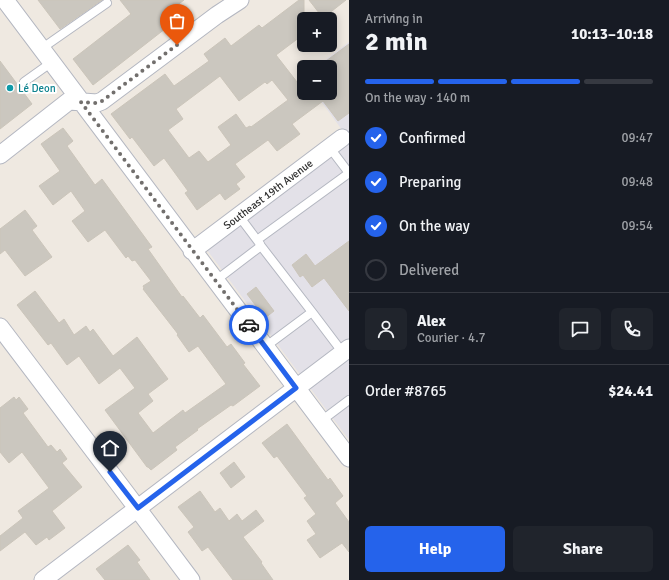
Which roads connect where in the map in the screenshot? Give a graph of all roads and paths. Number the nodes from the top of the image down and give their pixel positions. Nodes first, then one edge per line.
1 (5, 0) edge
2 (240, 0) edge
3 (107, 4) dead end
4 (41, 49) junction
5 (52, 62) junction
6 (24, 82) dead end
7 (81, 102) junction
8 (336, 143) joint
9 (0, 155) edge
10 (349, 173) edge
11 (239, 216) junction
12 (259, 243) junction
13 (192, 251) junction
14 (215, 281) junction
15 (312, 312) junction
16 (0, 327) edge
17 (265, 347) junction
18 (346, 350) edge
19 (296, 388) junction
20 (349, 400) edge
21 (321, 421) junction
22 (349, 458) edge
23 (138, 508) junction
24 (43, 580) edge
25 (191, 580) edge

1 - 4 street
2 - 7 street
3 - 4 lane
4 - 5 street
5 - 6 lane
5 - 7 street
7 - 9 street
7 - 13 street
8 - 10 lane
8 - 11 street, Southeast 19th Avenue
10 - 12 lane
11 - 12 lane
11 - 13 street, Southeast 19th Avenue
12 - 14 lane
12 - 15 lane
13 - 14 street
14 - 17 street
15 - 17 lane
15 - 18 lane
16 - 23 street
17 - 19 street
18 - 19 street
19 - 21 street
19 - 23 street
20 - 21 lane
21 - 22 street
23 - 24 street
23 - 25 street

